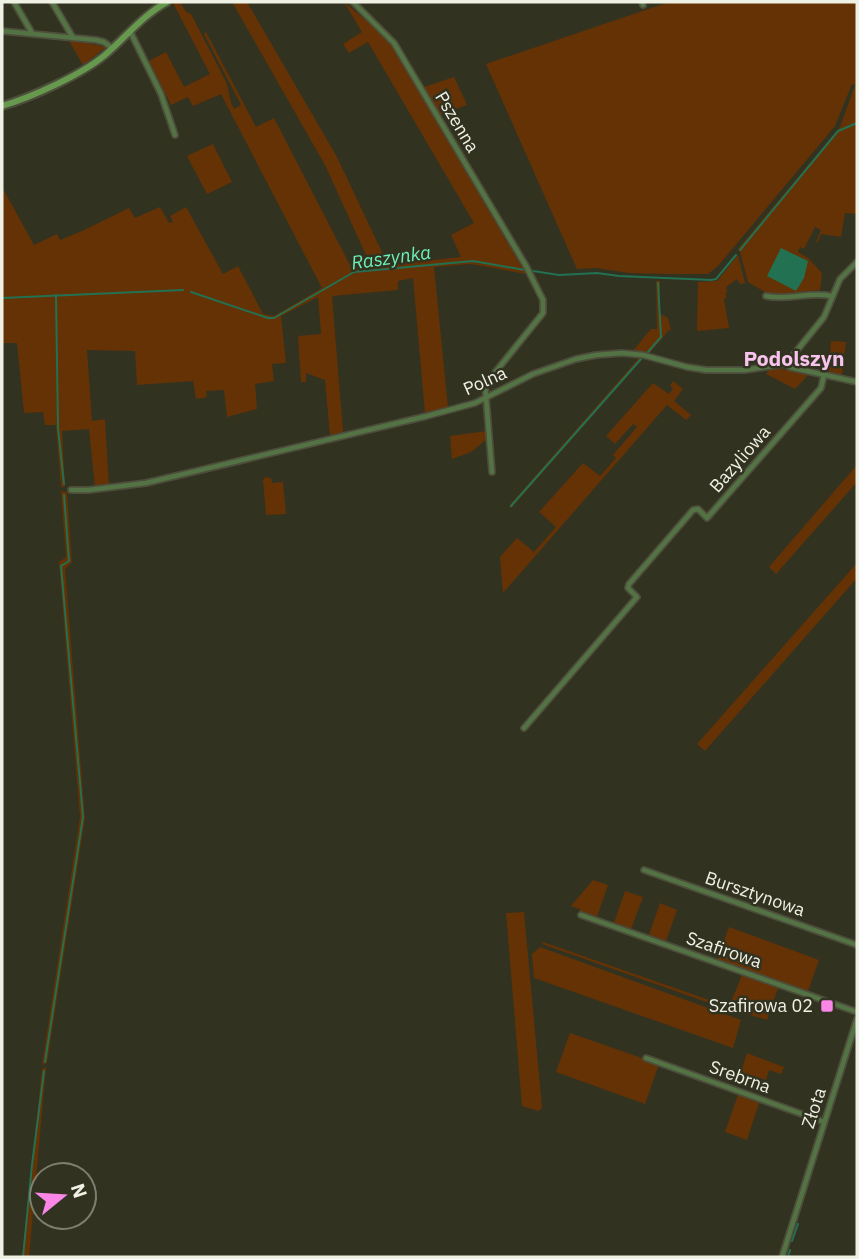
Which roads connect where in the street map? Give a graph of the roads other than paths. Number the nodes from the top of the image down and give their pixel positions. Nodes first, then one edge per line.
1 (15, 2) edge
2 (52, 2) edge
3 (167, 2) edge
4 (353, 2) edge
5 (2, 31) edge
6 (130, 31) junction
7 (33, 34) junction
8 (72, 37) junction
9 (113, 48) junction
10 (2, 106) edge
11 (175, 135) dead end
12 (857, 262) edge
13 (766, 296) dead end
14 (831, 296) junction
15 (786, 364) junction
16 (824, 374) junction
17 (857, 382) edge
18 (485, 398) junction
19 (492, 472) dead end
20 (71, 490) dead end
21 (524, 728) dead end
22 (644, 870) dead end
23 (580, 915) dead end
24 (857, 945) edge
25 (857, 1013) edge
26 (857, 1020) edge
27 (646, 1058) dead end
28 (824, 1122) junction
29 (782, 1257) edge

1 - 7 street
2 - 8 street
3 - 6 street
4 - 18 street, Pszenna
5 - 7 street
6 - 9 street
6 - 11 street
7 - 8 street
8 - 9 street
9 - 10 street
12 - 14 street
13 - 14 street
14 - 15 street
15 - 16 street
15 - 18 street, Polna
16 - 17 street
16 - 21 street, Bazyliowa
18 - 19 street
18 - 20 street, Polna
22 - 24 street, Bursztynowa
23 - 25 street, Szafirowa
26 - 28 street, Złota
27 - 28 street, Srebrna
28 - 29 street, Złota

